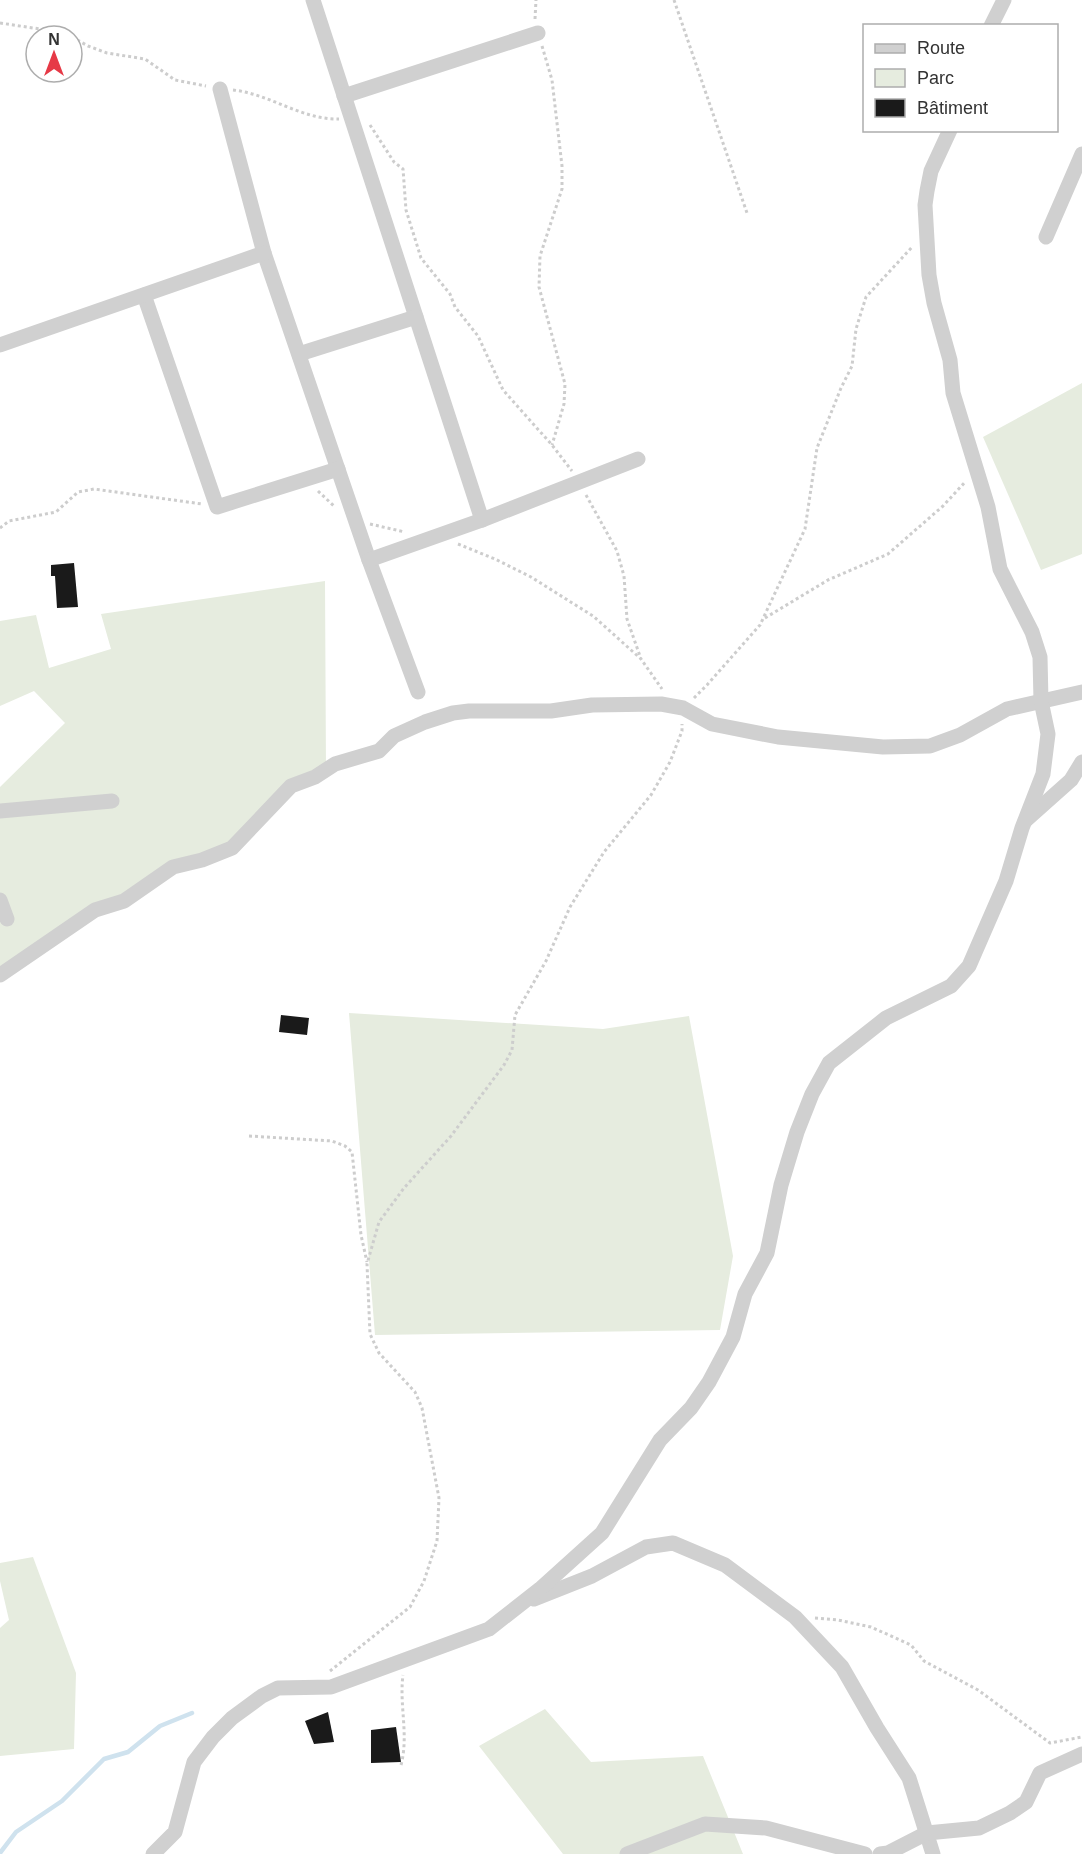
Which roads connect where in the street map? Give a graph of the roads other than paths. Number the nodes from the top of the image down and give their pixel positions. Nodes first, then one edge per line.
1 (313, 0) edge
2 (1004, 0) edge
3 (992, 24) edge
4 (538, 33) road end
5 (220, 89) dead end
6 (344, 96) junction
7 (949, 132) edge
8 (1082, 154) edge
9 (1046, 237) dead end
10 (264, 253) junction
11 (144, 295) junction
12 (416, 317) junction
13 (0, 345) edge
14 (299, 354) junction
15 (638, 459) dead end
16 (338, 469) junction
17 (482, 520) junction
18 (369, 560) junction
19 (418, 692) dead end
20 (1082, 692) edge
21 (1041, 701) junction
22 (1082, 762) edge
23 (112, 801) dead end
24 (0, 811) edge
25 (1023, 823) junction
26 (0, 900) edge
27 (7, 919) dead end
28 (0, 975) edge
29 (518, 1606) junction
30 (1082, 1754) edge
31 (927, 1833) junction
32 (153, 1854) edge
33 (627, 1854) edge
34 (865, 1854) edge
35 (880, 1854) edge
36 (933, 1854) edge

1 - 6 street
2 - 3 street
4 - 6 street
5 - 10 street
6 - 12 street
7 - 21 street
8 - 9 street
10 - 11 street
10 - 14 street
11 - 13 street
11 - 16 street
12 - 14 street
12 - 17 street
14 - 16 street
15 - 17 street
16 - 18 street
17 - 18 street
18 - 19 street
20 - 21 street
21 - 25 street
21 - 28 street
22 - 25 street
23 - 24 street
25 - 29 street
26 - 27 street
29 - 31 street
29 - 32 street
30 - 31 street
31 - 35 street
31 - 36 street
33 - 34 street

